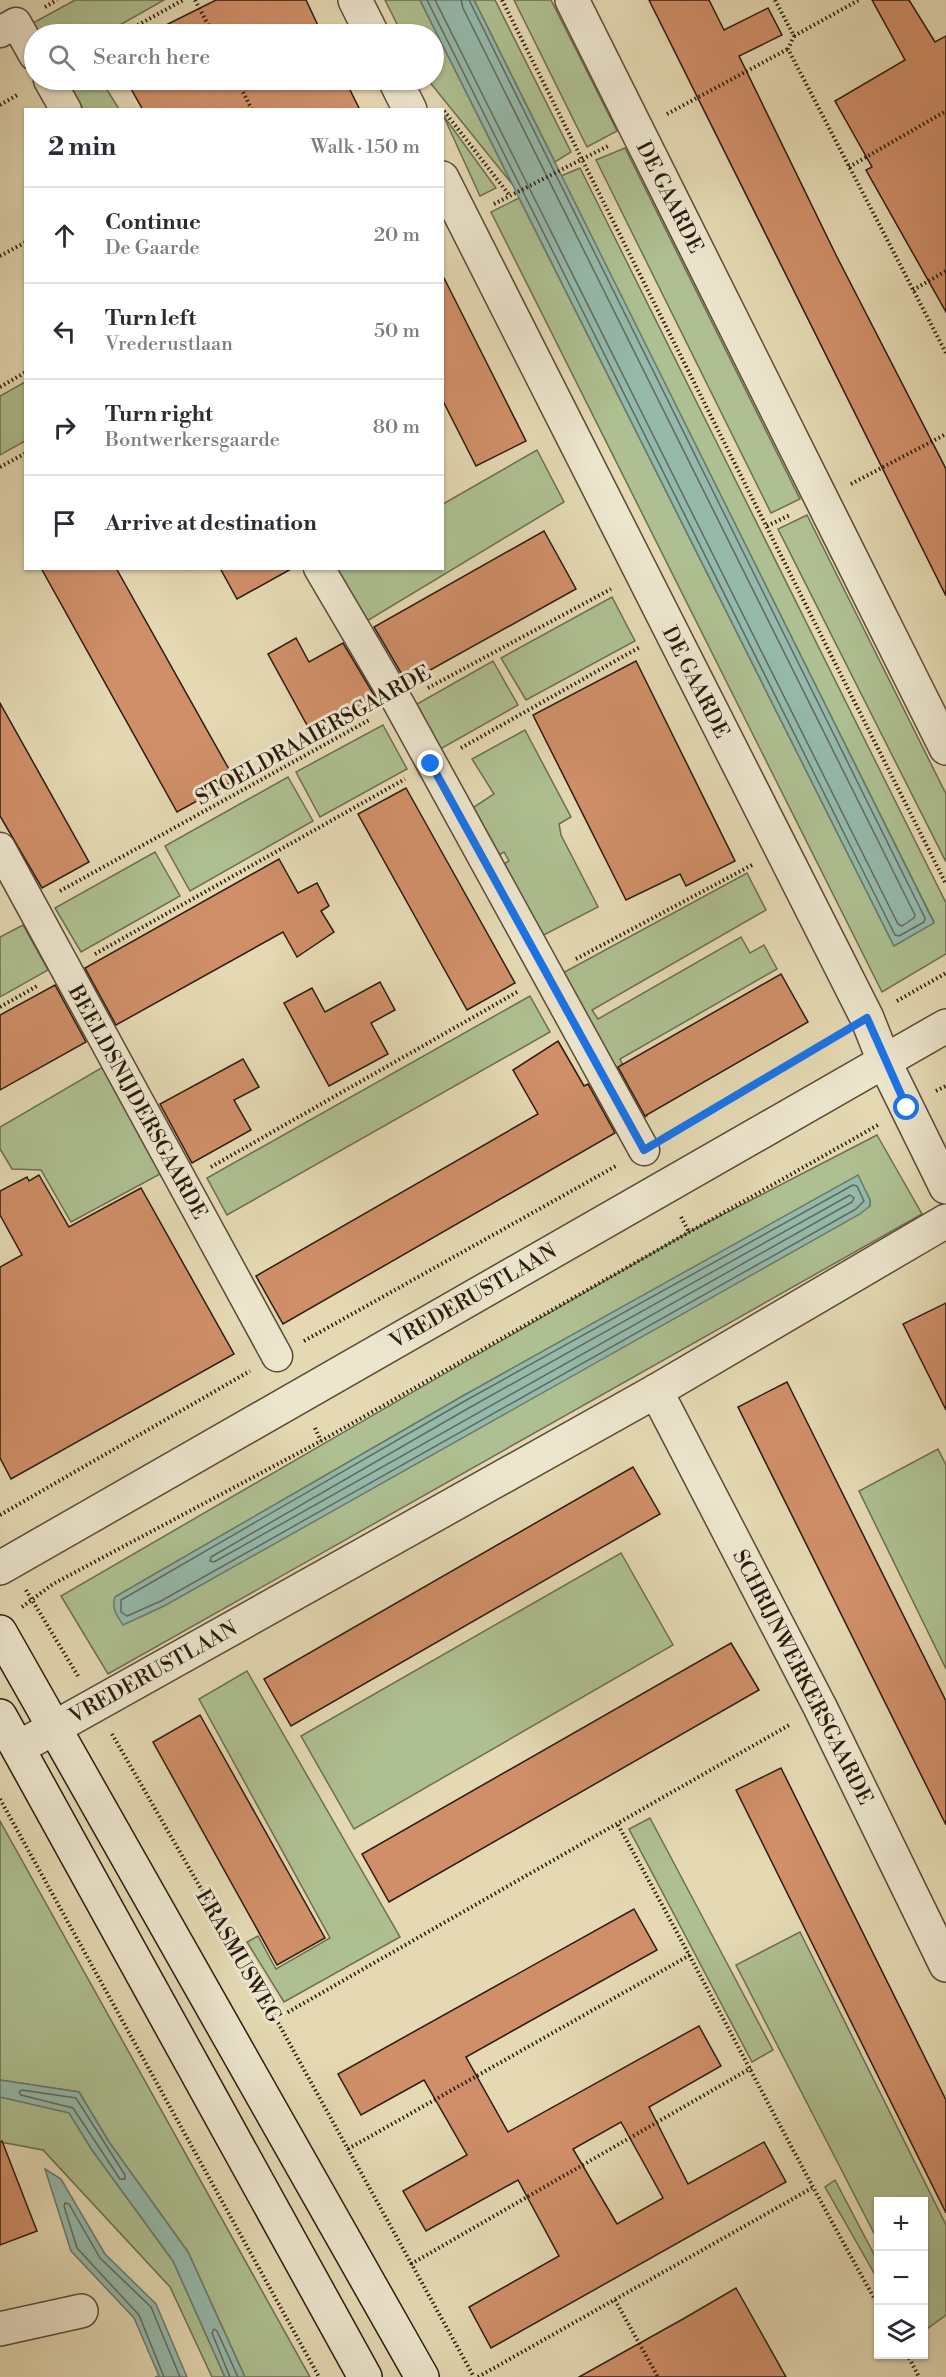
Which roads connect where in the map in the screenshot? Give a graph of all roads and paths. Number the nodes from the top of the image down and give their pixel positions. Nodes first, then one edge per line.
1 (183, 0) edge
2 (195, 0) edge
3 (355, 0) edge
4 (502, 0) edge
5 (572, 0) edge
6 (775, 0) edge
7 (860, 0) edge
8 (140, 24) edge
9 (208, 24) edge
10 (367, 24) edge
11 (8, 28) edge
12 (794, 36) junction
13 (24, 45) edge
14 (788, 49) junction
15 (55, 90) edge
16 (242, 90) edge
17 (400, 90) edge
18 (65, 108) edge
19 (251, 108) edge
20 (409, 108) edge
21 (444, 111) edge
22 (946, 111) edge
23 (637, 130) junction
24 (581, 160) junction
25 (849, 167) junction
26 (444, 181) edge
27 (24, 243) edge
28 (0, 256) edge
29 (946, 271) edge
30 (913, 290) junction
31 (946, 353) edge
32 (24, 373) edge
33 (0, 387) edge
34 (946, 434) edge
35 (24, 454) edge
36 (0, 468) edge
37 (822, 500) junction
38 (320, 570) edge
39 (640, 572) junction
40 (645, 645) dead end
41 (399, 704) junction
42 (946, 747) edge
43 (431, 764) junction
44 (0, 848) edge
45 (946, 884) edge
46 (32, 906) junction
47 (66, 970) junction
48 (946, 973) edge
49 (0, 1007) edge
50 (867, 1018) junction
51 (946, 1026) edge
52 (885, 1061) junction
53 (946, 1086) edge
54 (907, 1108) junction
55 (644, 1150) junction
56 (946, 1187) edge
57 (946, 1221) edge
58 (277, 1356) junction
59 (656, 1391) junction
60 (0, 1515) edge
61 (6, 1564) edge
62 (32, 1601) junction
63 (0, 1632) edge
64 (96, 1706) junction
65 (820, 1707) junction
66 (0, 1716) edge
67 (52, 1727) junction
68 (18, 1748) junction
69 (0, 1798) edge
70 (618, 1826) junction
71 (690, 1954) junction
72 (946, 1965) edge
73 (276, 2019) junction
74 (752, 2068) junction
75 (348, 2149) junction
76 (812, 2188) junction
77 (411, 2264) junction
78 (874, 2296) edge
79 (615, 2300) junction
80 (81, 2311) dead end
81 (0, 2329) edge
82 (909, 2359) edge
83 (319, 2377) edge
84 (365, 2377) edge
85 (422, 2377) edge
86 (476, 2377) edge
87 (658, 2377) edge
88 (920, 2377) edge

1 - 8 path
2 - 9 path
3 - 10 street
4 - 24 path
5 - 23 street, DE GAARDE
6 - 12 path
7 - 12 path
11 - 13 street
12 - 14 path
14 - 23 path
14 - 25 path
15 - 18 street
16 - 19 path
17 - 20 street
21 - 24 path
22 - 25 path
23 - 37 street, DE GAARDE
24 - 45 path
25 - 30 path
26 - 39 street, DE GAARDE
27 - 28 path
29 - 30 path
30 - 31 path
32 - 33 path
34 - 37 path
35 - 36 path
37 - 42 street, DE GAARDE
38 - 41 street
39 - 41 path, STOELDRAAIERSGAARDE
39 - 50 street, DE GAARDE
40 - 43 path
41 - 43 street
41 - 46 path, STOELDRAAIERSGAARDE
43 - 47 path
43 - 55 street
44 - 46 street, BEELDSNIJDERSGAARDE
46 - 47 street, BEELDSNIJDERSGAARDE
47 - 49 path
47 - 58 street, BEELDSNIJDERSGAARDE
48 - 50 path, VREDERUSTLAAN
50 - 52 street, DE GAARDE
50 - 55 path, VREDERUSTLAAN
51 - 52 street, VREDERUSTLAAN
52 - 54 street, DE GAARDE
52 - 61 street, VREDERUSTLAAN
53 - 54 path
54 - 56 street, DE GAARDE
54 - 62 path
55 - 58 path, VREDERUSTLAAN
57 - 59 street, VREDERUSTLAAN
58 - 60 path, VREDERUSTLAAN
59 - 64 street, VREDERUSTLAAN
59 - 65 street, SCHRIJNWERKERSGAARDE
61 - 62 path, ERASMUSWEG
62 - 64 path, ERASMUSWEG
63 - 67 street
64 - 67 street, VREDERUSTLAAN
64 - 73 path, ERASMUSWEG
65 - 70 path
65 - 72 street, SCHRIJNWERKERSGAARDE
66 - 68 street
67 - 68 street, VREDERUSTLAAN
67 - 85 street
68 - 84 street
69 - 83 path
70 - 71 path
70 - 73 path
71 - 74 path
71 - 75 path
73 - 75 path, ERASMUSWEG
74 - 76 path
74 - 77 path
75 - 77 path, ERASMUSWEG
76 - 78 path
76 - 79 path
77 - 86 path, ERASMUSWEG
79 - 86 path
79 - 87 path
80 - 81 street
82 - 88 path

